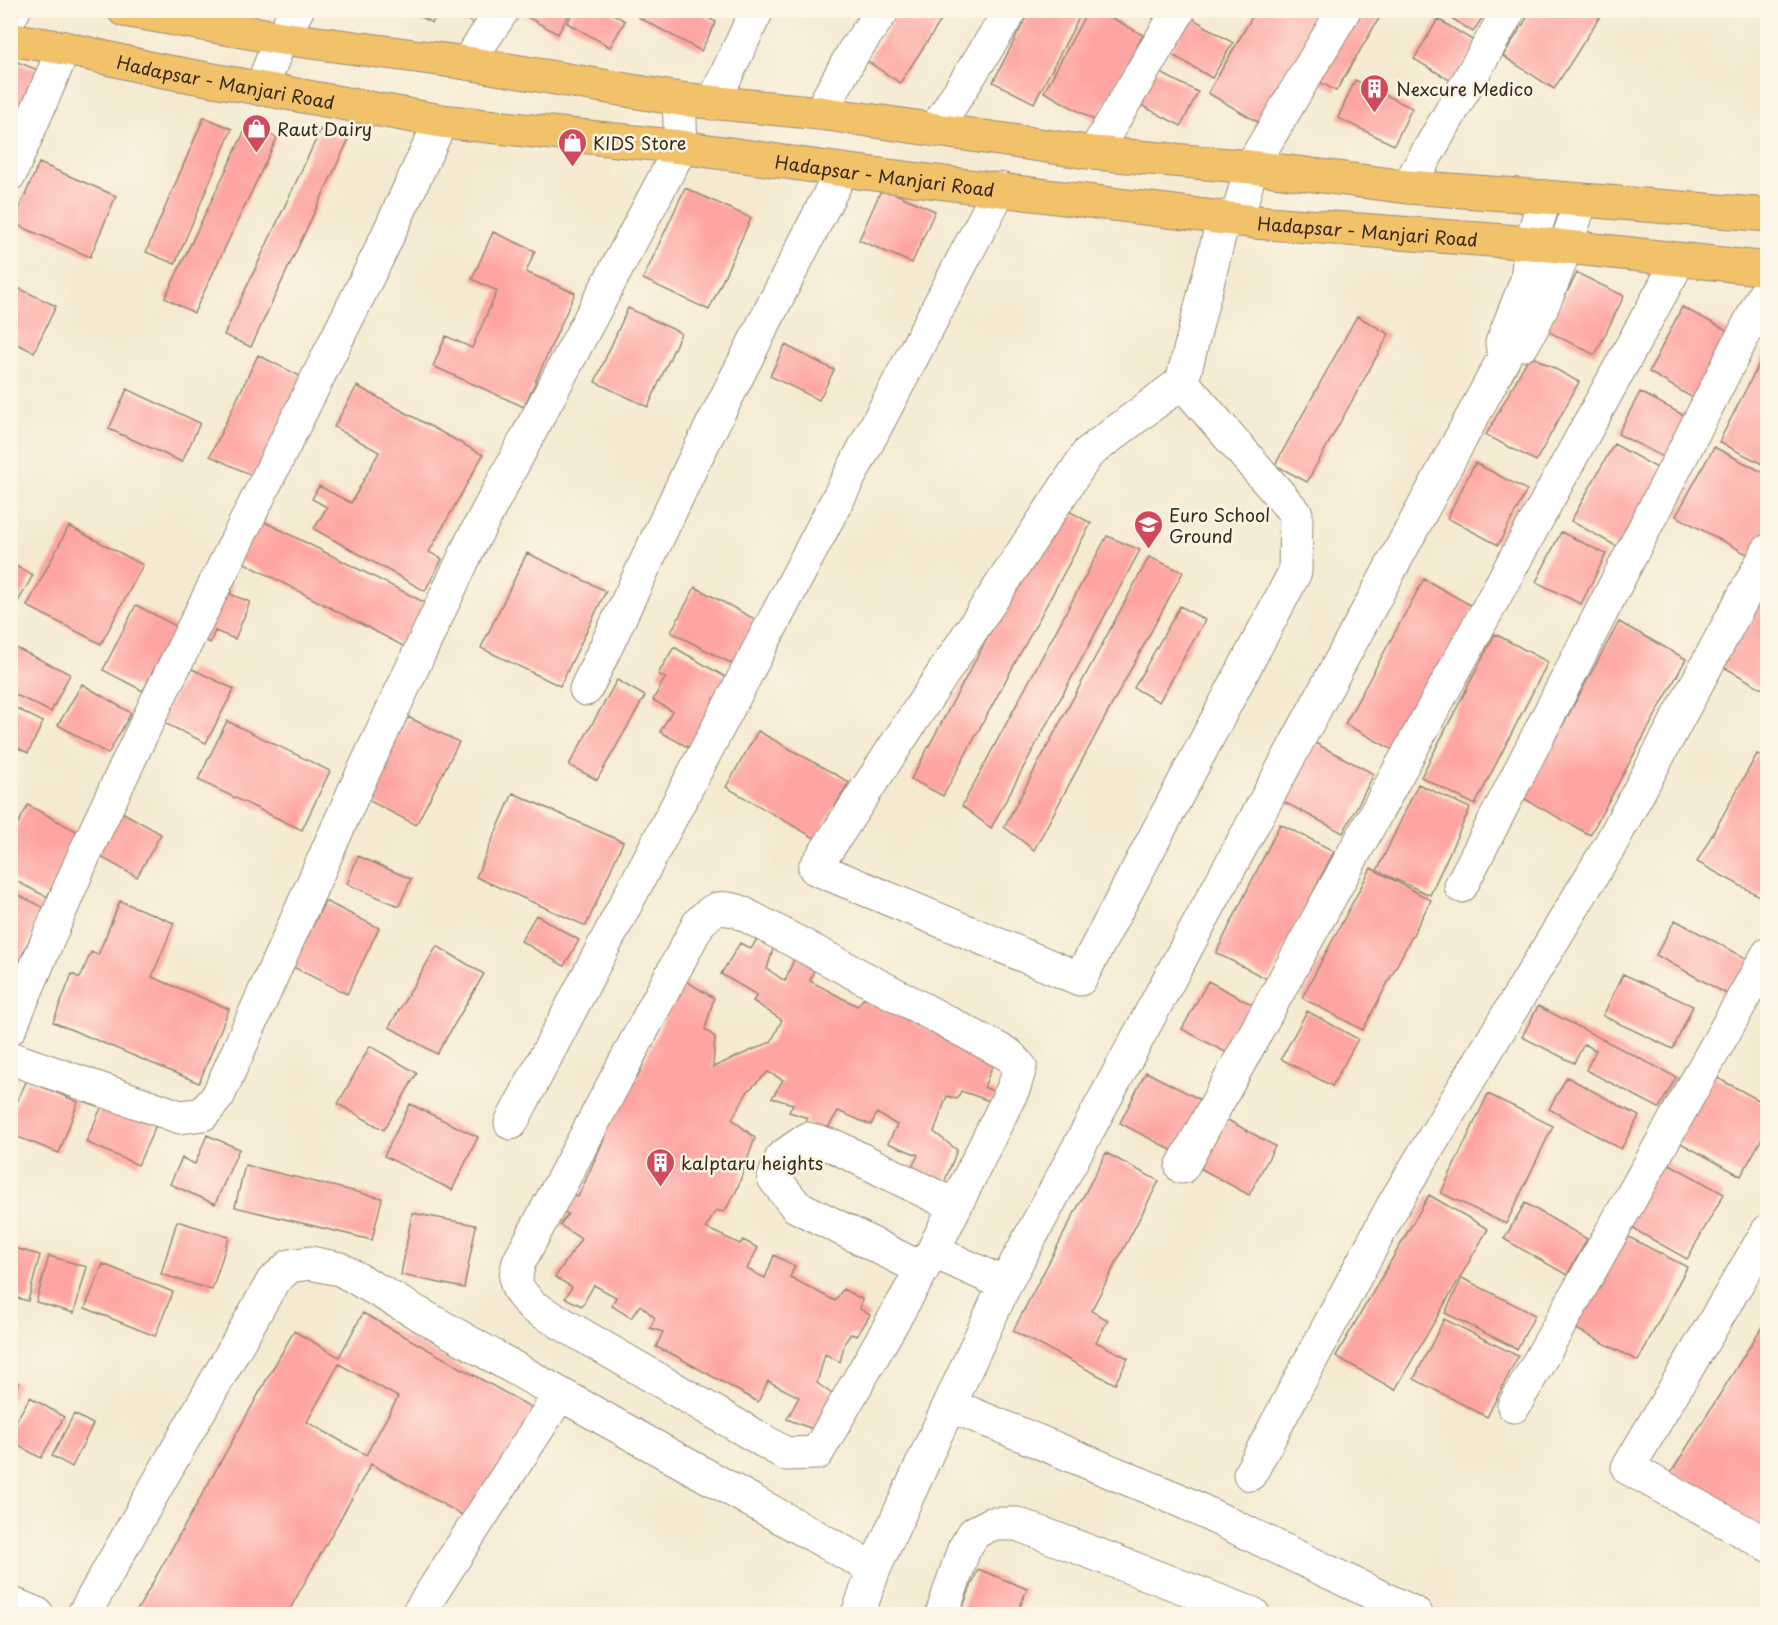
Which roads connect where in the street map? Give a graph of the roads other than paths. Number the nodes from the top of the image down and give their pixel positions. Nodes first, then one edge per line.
1 (14, 10) edge
2 (124, 10) edge
3 (297, 10) edge
4 (503, 10) edge
5 (757, 10) edge
6 (883, 10) edge
7 (1011, 10) edge
8 (1179, 10) edge
9 (1344, 10) edge
10 (1509, 10) edge
11 (10, 16) edge
12 (281, 38) junction
13 (10, 39) edge
14 (64, 48) junction
15 (467, 63) junction
16 (261, 89) junction
17 (679, 99) junction
18 (713, 103) junction
19 (820, 112) junction
20 (441, 121) junction
21 (935, 130) junction
22 (681, 147) junction
23 (1094, 153) junction
24 (1251, 167) junction
25 (842, 170) junction
26 (10, 174) edge
27 (1408, 187) junction
28 (1000, 189) junction
29 (1545, 197) junction
30 (1581, 200) junction
31 (1767, 215) edge
32 (1231, 218) junction
33 (1531, 243) junction
34 (1566, 247) junction
35 (1679, 260) junction
36 (1767, 269) edge
37 (1767, 287) edge
38 (1504, 358) junction
39 (1182, 382) junction
40 (1767, 551) edge
41 (586, 689) dead end
42 (1461, 886) dead end
43 (1767, 954) edge
44 (10, 1028) edge
45 (10, 1058) edge
46 (511, 1123) dead end
47 (1182, 1167) dead end
48 (955, 1206) junction
49 (1767, 1231) edge
50 (927, 1260) junction
51 (1005, 1284) junction
52 (560, 1394) junction
53 (950, 1405) junction
54 (1514, 1406) dead end
55 (1250, 1474) dead end
56 (1767, 1545) edge
57 (874, 1569) junction
58 (10, 1604) edge
59 (37, 1614) edge
60 (84, 1614) edge
61 (418, 1614) edge
62 (858, 1614) edge
63 (942, 1614) edge
64 (1253, 1614) edge
65 (1416, 1614) edge

1 - 11 street
2 - 12 main road
3 - 12 street
4 - 15 street
5 - 18 street
6 - 19 street
7 - 21 street
8 - 23 street
9 - 24 street
10 - 27 street
12 - 15 main road
12 - 16 street
13 - 14 main road, Hadapsar - Manjari Road
14 - 16 main road, Hadapsar - Manjari Road
14 - 26 street
15 - 17 main road
16 - 20 main road, Hadapsar - Manjari Road
17 - 18 main road
17 - 22 street
18 - 19 main road
19 - 21 main road
20 - 22 main road, Hadapsar - Manjari Road
20 - 44 street
21 - 23 main road
22 - 25 main road, Hadapsar - Manjari Road
22 - 45 street
23 - 24 main road
24 - 27 main road
24 - 32 street
25 - 28 main road, Hadapsar - Manjari Road
25 - 41 street
27 - 29 main road
28 - 32 main road, Hadapsar - Manjari Road
28 - 46 street
29 - 30 main road
29 - 33 street
30 - 31 main road
30 - 34 street
32 - 33 main road, Hadapsar - Manjari Road
32 - 39 street
33 - 34 main road, Hadapsar - Manjari Road
33 - 38 street
34 - 35 main road, Hadapsar - Manjari Road
34 - 38 street
35 - 36 main road, Hadapsar - Manjari Road
35 - 47 street
37 - 42 street
38 - 51 street
39 - 39 street
40 - 55 street
43 - 54 street
48 - 50 street
48 - 50 street
48 - 50 street
49 - 56 street
50 - 51 street
51 - 53 street
52 - 57 street
52 - 60 street
52 - 61 street
53 - 57 street
53 - 65 street
57 - 62 street
58 - 59 street
63 - 64 street

